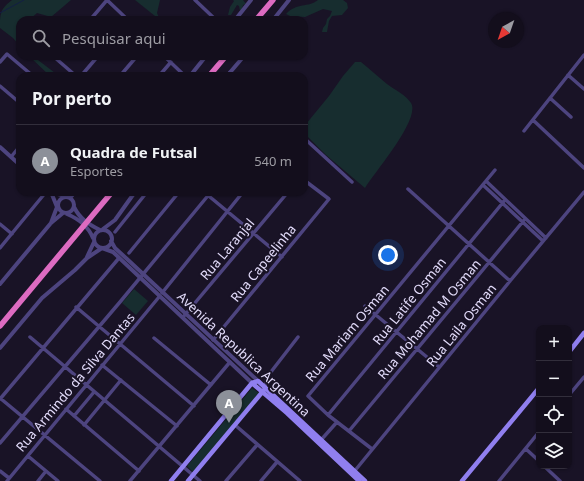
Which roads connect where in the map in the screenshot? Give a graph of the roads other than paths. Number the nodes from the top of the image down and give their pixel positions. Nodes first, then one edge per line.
1 (107, 0) edge
2 (195, 0) edge
3 (251, 0) edge
4 (273, 0) edge
5 (289, 0) edge
6 (93, 16) edge
7 (124, 16) edge
8 (212, 16) edge
9 (239, 16) edge
10 (259, 16) edge
11 (276, 16) edge
12 (584, 55) edge
13 (59, 60) edge
14 (95, 60) edge
15 (134, 60) edge
16 (169, 60) edge
17 (203, 60) edge
18 (223, 60) edge
19 (240, 60) edge
20 (0, 62) edge
21 (171, 62) junction
22 (27, 72) edge
23 (72, 72) edge
24 (84, 72) edge
25 (123, 72) edge
26 (162, 72) edge
27 (181, 72) edge
28 (193, 72) edge
29 (212, 72) edge
30 (230, 72) edge
31 (568, 75) junction
32 (0, 86) edge
33 (584, 89) edge
34 (550, 98) junction
35 (16, 100) edge
36 (571, 117) dead end
37 (533, 120) junction
38 (524, 131) dead end
39 (308, 142) edge
40 (0, 146) edge
41 (16, 151) edge
42 (11, 157) junction
43 (16, 161) edge
44 (584, 168) edge
45 (495, 170) dead end
46 (352, 182) dead end
47 (308, 183) edge
48 (484, 183) junction
49 (408, 189) dead end
50 (584, 192) edge
51 (43, 196) edge
52 (53, 196) edge
53 (65, 196) edge
54 (109, 196) edge
55 (132, 196) edge
56 (144, 196) edge
57 (176, 196) edge
58 (208, 196) edge
59 (212, 196) edge
60 (241, 196) edge
61 (285, 196) edge
62 (68, 197) junction
63 (504, 201) junction
64 (57, 207) junction
65 (74, 207) junction
66 (228, 211) junction
67 (64, 213) junction
68 (115, 220) junction
69 (523, 220) junction
70 (51, 223) junction
71 (0, 224) edge
72 (449, 225) junction
73 (102, 230) junction
74 (115, 232) dead end
75 (254, 233) junction
76 (12, 234) junction
77 (111, 239) junction
78 (94, 240) junction
79 (545, 240) junction
80 (469, 243) junction
81 (0, 248) edge
82 (102, 248) junction
83 (129, 253) dead end
84 (282, 256) junction
85 (87, 258) junction
86 (119, 258) junction
87 (489, 262) junction
88 (143, 274) junction
89 (140, 278) junction
90 (510, 280) junction
91 (0, 284) edge
92 (161, 295) junction
93 (365, 306) dead end
94 (76, 307) junction
95 (186, 314) junction
96 (375, 314) junction
97 (182, 319) junction
98 (0, 326) edge
99 (99, 327) junction
100 (396, 332) junction
101 (584, 333) edge
102 (30, 337) dead end
103 (298, 337) dead end
104 (154, 338) dead end
105 (213, 340) junction
106 (120, 343) junction
107 (0, 348) edge
108 (43, 348) junction
109 (572, 348) edge
110 (417, 349) junction
111 (230, 362) junction
112 (102, 365) junction
113 (65, 367) junction
114 (439, 367) junction
115 (267, 377) junction
116 (584, 377) edge
117 (121, 380) junction
118 (258, 381) junction
119 (252, 383) junction
120 (86, 385) junction
121 (211, 385) junction
122 (265, 386) junction
123 (572, 391) edge
124 (94, 392) junction
125 (262, 392) junction
126 (536, 392) edge
127 (0, 398) edge
128 (104, 400) junction
129 (194, 406) junction
130 (66, 409) junction
131 (328, 415) junction
132 (22, 416) junction
133 (74, 416) junction
134 (337, 422) junction
135 (84, 425) junction
136 (235, 425) junction
137 (177, 426) junction
138 (349, 431) junction
139 (538, 433) edge
140 (45, 435) junction
141 (321, 440) junction
142 (0, 443) edge
143 (257, 445) junction
144 (160, 447) junction
145 (372, 449) junction
146 (526, 449) junction
147 (28, 456) junction
148 (536, 458) edge
149 (277, 462) junction
150 (183, 467) junction
151 (547, 469) edge
152 (0, 471) edge
153 (46, 471) junction
154 (139, 471) junction
155 (353, 473) junction
156 (193, 475) junction
157 (8, 480) edge
158 (297, 480) edge
159 (38, 481) edge
160 (58, 481) edge
161 (100, 481) edge
162 (130, 481) edge
163 (171, 481) edge
164 (188, 481) edge
165 (200, 481) edge
166 (226, 481) edge
167 (260, 481) edge
168 (359, 481) edge
169 (365, 481) edge
170 (462, 481) edge
171 (499, 481) edge
172 (560, 481) edge

1 - 6 street
1 - 7 street
2 - 8 street
3 - 9 street
4 - 10 highway
5 - 11 street
12 - 31 street
13 - 23 street
14 - 24 street
15 - 25 street
16 - 21 street
17 - 28 street
18 - 29 highway
19 - 30 street
20 - 22 street
21 - 26 street
21 - 27 street
31 - 33 street
31 - 34 street
32 - 35 street
34 - 36 street
34 - 37 street
37 - 38 street
37 - 44 street
39 - 46 street
40 - 42 street
41 - 42 street
42 - 43 street
45 - 48 street, Rua Mariam Osman
47 - 84 street, Rua Capeelinha
48 - 63 street
48 - 72 street, Rua Mariam Osman
49 - 72 street
50 - 79 street, Rua Laila Osman
51 - 76 street
52 - 64 street
53 - 62 street
54 - 98 highway
55 - 68 street
56 - 74 street
57 - 83 street
58 - 88 street
59 - 66 street
60 - 66 street, Rua Armindo da Silva Dantas
61 - 75 street, Rua Laranjal
62 - 64 street
62 - 65 street
63 - 69 street
63 - 80 street, Rua Latife Osman
64 - 67 street
64 - 70 street
65 - 67 street
65 - 73 street
66 - 75 street
66 - 92 street, Rua Armindo da Silva Dantas
67 - 70 street
67 - 78 street
68 - 73 street
68 - 77 street
69 - 79 street
69 - 87 street, Rua Mohamad M Osman
70 - 91 street
71 - 76 street
72 - 80 street
72 - 96 street, Rua Mariam Osman
73 - 77 street
73 - 78 street
75 - 84 street
75 - 95 street, Rua Laranjal
76 - 81 street
77 - 82 street
77 - 88 street, Avenida Republica Argentina
78 - 82 street
78 - 85 street
79 - 90 street, Rua Laila Osman
80 - 87 street
80 - 100 street, Rua Latife Osman
82 - 85 street
82 - 86 street, Avenida Republica Argentina
84 - 105 street, Rua Capeelinha
85 - 107 street
86 - 89 street, Avenida Republica Argentina
86 - 94 street
87 - 90 street
87 - 110 street, Rua Mohamad M Osman
88 - 89 street
88 - 92 street, Avenida Republica Argentina
89 - 92 street, Avenida Republica Argentina
89 - 99 street
90 - 114 street, Rua Laila Osman
92 - 95 street, Avenida Republica Argentina
92 - 97 street, Avenida Republica Argentina
92 - 106 street, Rua Armindo da Silva Dantas
93 - 96 street
94 - 99 street
94 - 108 street
95 - 97 street, Rua Laranjal
95 - 105 street, Avenida Republica Argentina
96 - 100 street
96 - 131 street, Rua Mariam Osman
97 - 111 street, Avenida Republica Argentina
99 - 106 street
99 - 113 street
100 - 110 street
100 - 131 street, Rua Latife Osman
101 - 109 main road
102 - 108 street
103 - 115 street
104 - 121 street
105 - 118 street, Avenida Republica Argentina
106 - 112 street, Rua Armindo da Silva Dantas
106 - 129 street
108 - 113 street
108 - 127 street
110 - 114 street
110 - 138 street, Rua Mohamad M Osman
111 - 119 street, Avenida Republica Argentina
111 - 121 street
112 - 117 street
112 - 120 street, Rua Armindo da Silva Dantas
113 - 120 street
113 - 132 street
114 - 145 street, Rua Laila Osman
115 - 118 street
115 - 122 street
116 - 123 street
117 - 128 street
117 - 137 street
118 - 119 main road
118 - 122 main road, Avenida Republica Argentina
119 - 125 main road, Avenida Republica Argentina
119 - 150 main road
120 - 124 street
120 - 130 street, Rua Armindo da Silva Dantas
121 - 129 street
122 - 125 main road
122 - 141 main road, Avenida Republica Argentina
124 - 128 street
124 - 133 street, Rua Armindo da Silva Dantas
125 - 136 main road
125 - 155 main road, Avenida Republica Argentina
126 - 170 main road
127 - 132 street
128 - 135 street
128 - 144 street
129 - 137 street
130 - 133 street
130 - 140 street, Rua Armindo da Silva Dantas
131 - 134 street
132 - 140 street
132 - 142 street
133 - 135 street
134 - 138 street
134 - 141 street
135 - 154 street
136 - 143 street
136 - 156 main road
137 - 144 street
138 - 145 street
139 - 146 street
140 - 147 street, Rua Armindo da Silva Dantas
140 - 161 street
141 - 155 main road, Avenida Republica Argentina
143 - 149 street
143 - 166 street
144 - 150 street
144 - 154 street
145 - 155 street, Rua Laila Osman
146 - 148 street
146 - 171 street
147 - 153 street
147 - 157 street, Rua Armindo da Silva Dantas
149 - 158 street
149 - 167 street
150 - 156 street
150 - 163 main road
151 - 172 street
152 - 157 street
153 - 159 street
153 - 160 street
154 - 162 street
155 - 168 main road, Avenida Republica Argentina
155 - 169 main road, Avenida Republica Argentina
156 - 164 main road
156 - 165 street

